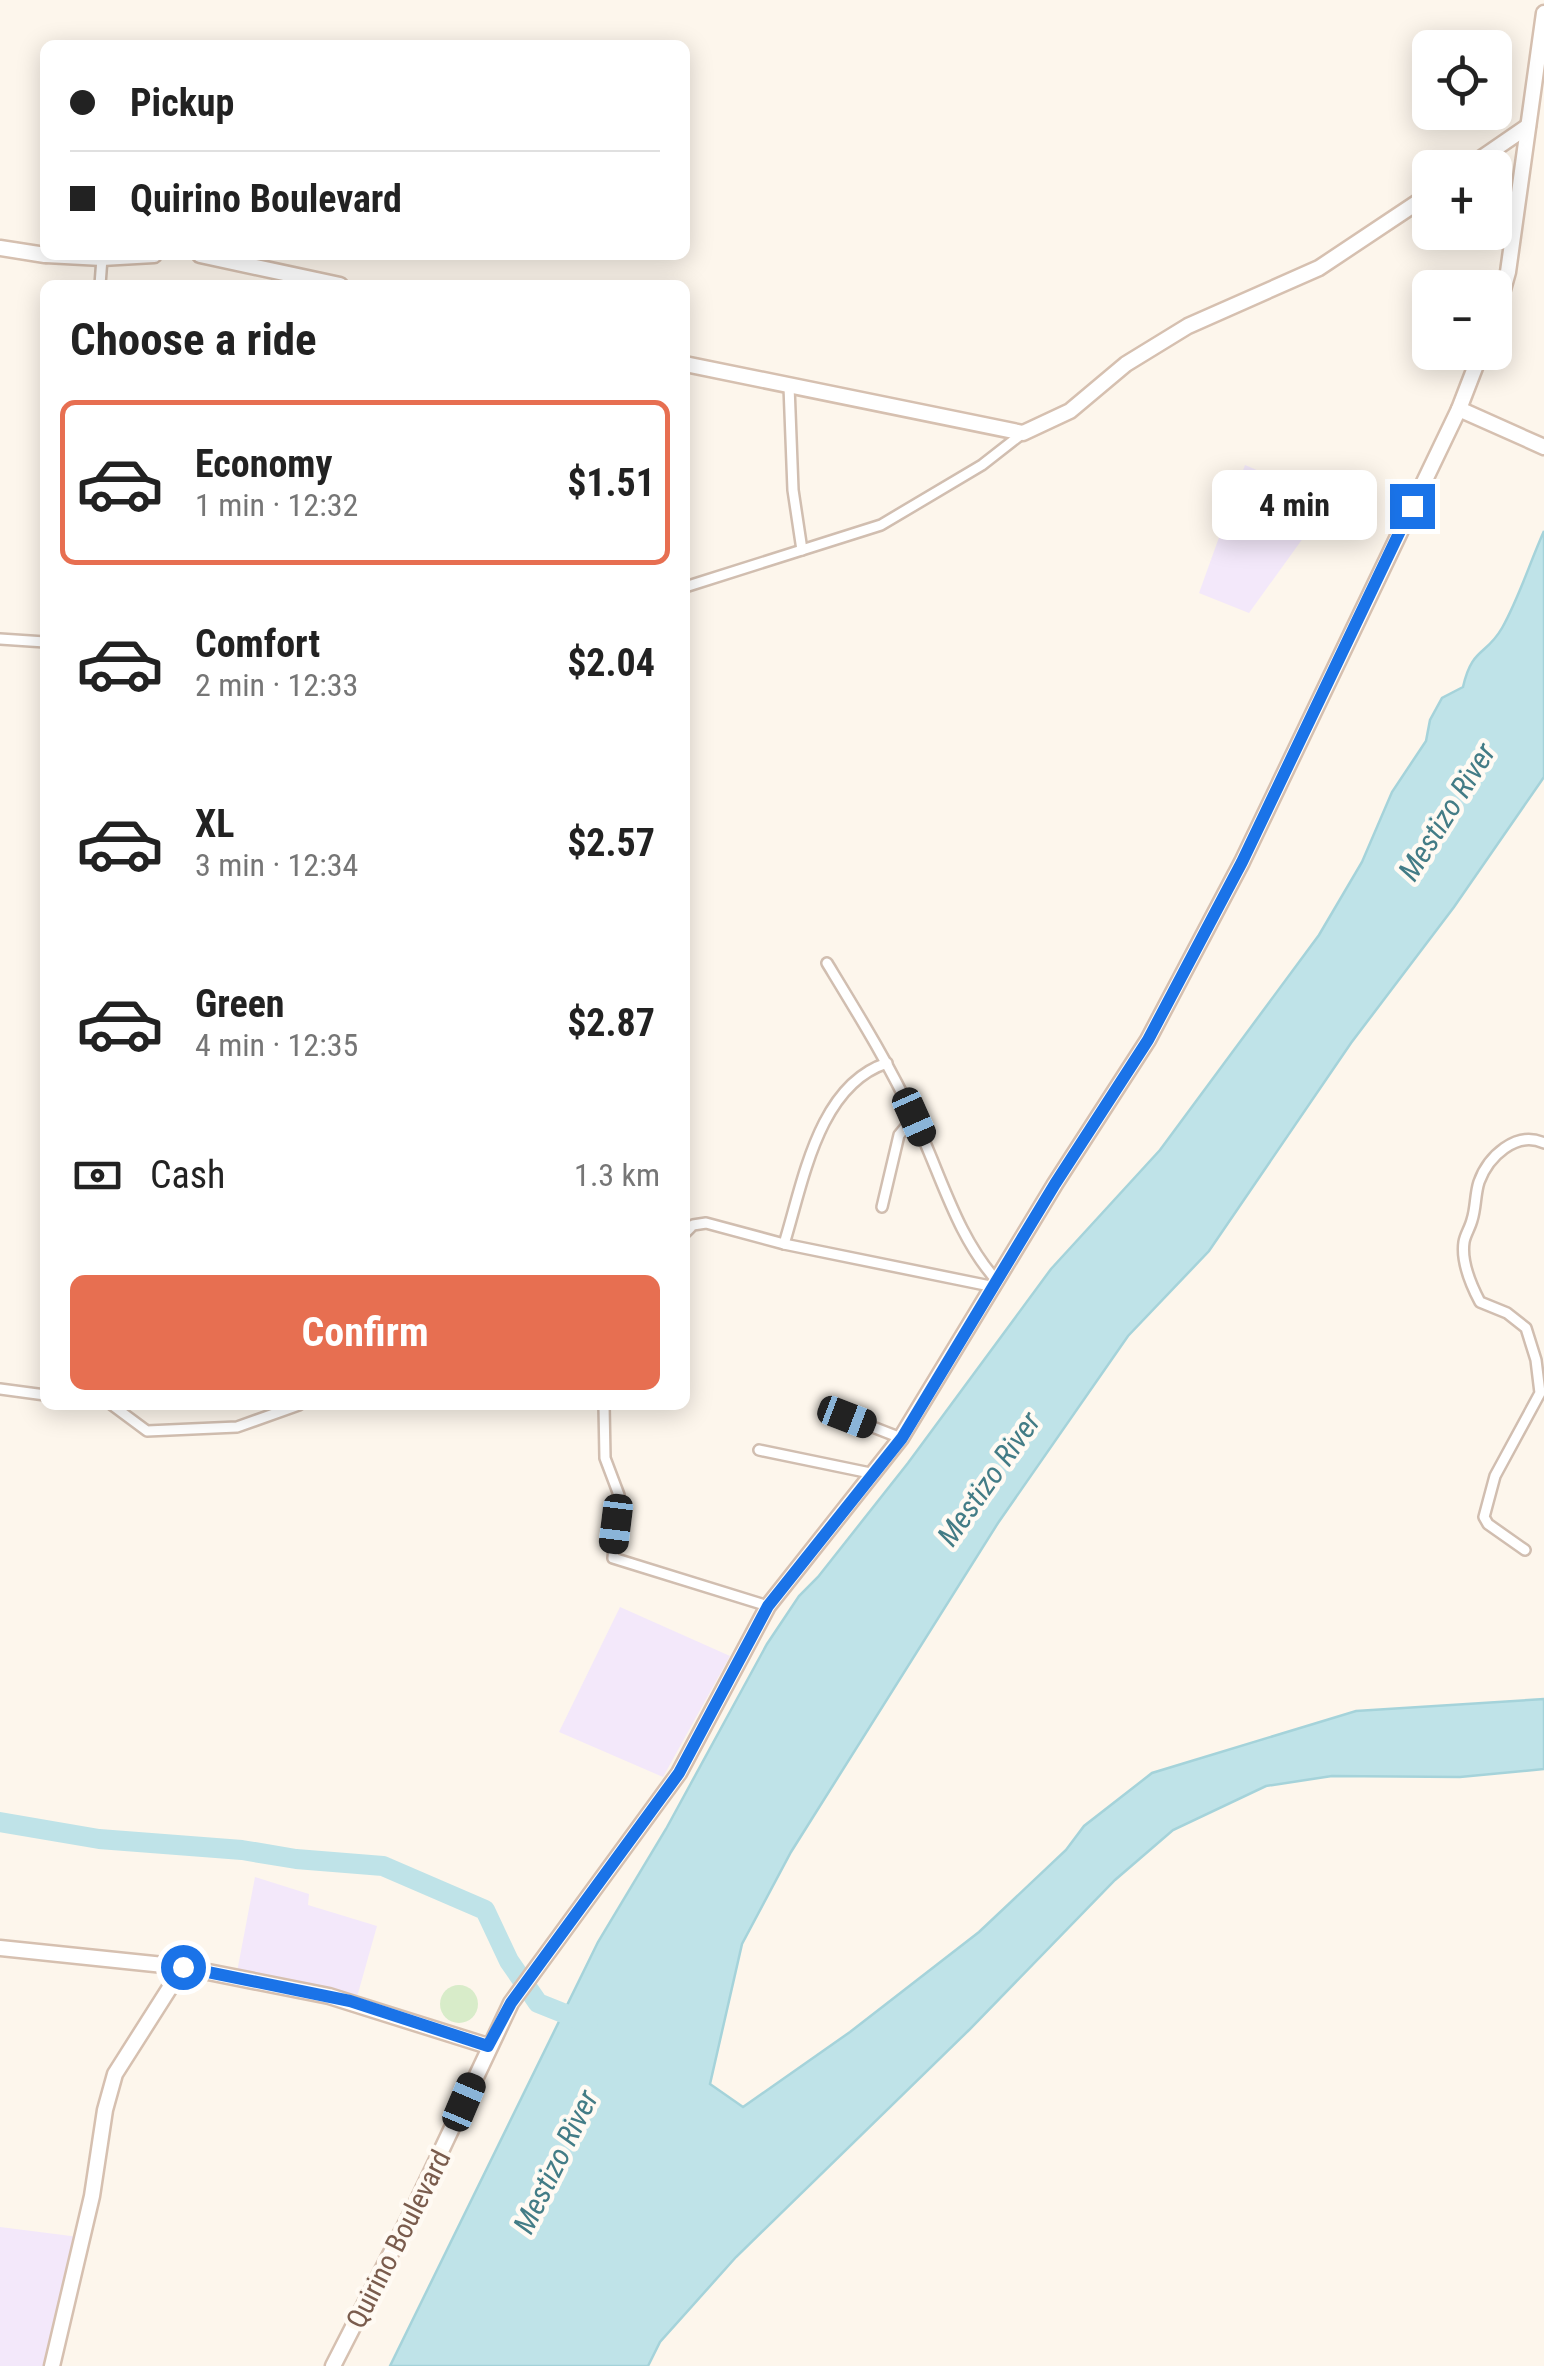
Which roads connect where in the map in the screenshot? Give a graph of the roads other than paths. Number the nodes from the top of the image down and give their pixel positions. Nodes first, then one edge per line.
1 (1544, 16) edge
2 (1528, 126) junction
3 (1493, 150) edge
4 (1412, 206) edge
5 (0, 248) edge
6 (40, 254) edge
7 (223, 260) edge
8 (1508, 270) edge
9 (317, 280) edge
10 (690, 365) edge
11 (1474, 370) edge
12 (789, 386) junction
13 (1459, 409) junction
14 (1023, 432) junction
15 (1544, 447) edge
16 (802, 550) junction
17 (690, 585) edge
18 (0, 640) edge
19 (40, 642) edge
20 (827, 963) dead end
21 (887, 1064) junction
22 (914, 1117) junction
23 (1544, 1143) edge
24 (882, 1206) dead end
25 (690, 1228) edge
26 (784, 1244) junction
27 (997, 1284) junction
28 (0, 1390) edge
29 (40, 1394) edge
30 (119, 1410) edge
31 (284, 1410) edge
32 (604, 1410) edge
33 (847, 1417) dead end
34 (902, 1438) junction
35 (759, 1450) dead end
36 (875, 1474) junction
37 (1525, 1550) dead end
38 (768, 1606) junction
39 (0, 1948) edge
40 (183, 1967) junction
41 (488, 2046) junction
42 (52, 2366) edge
43 (333, 2366) edge

1 - 2 street
2 - 3 street
2 - 8 street
4 - 14 street
5 - 6 street
7 - 9 street
10 - 12 street
11 - 13 street, Quirino Boulevard
12 - 14 street
12 - 16 street
13 - 15 street
13 - 27 street, Quirino Boulevard
14 - 16 street
16 - 17 street
18 - 19 street
20 - 21 street
21 - 22 street
21 - 26 street
22 - 24 street
22 - 27 street
23 - 37 street
25 - 26 street
26 - 27 street
27 - 34 street, Quirino Boulevard
28 - 29 street
30 - 31 street
32 - 38 street
33 - 34 street
34 - 36 street, Quirino Boulevard
35 - 36 street
36 - 38 street, Quirino Boulevard
38 - 41 street, Quirino Boulevard
39 - 40 street
40 - 41 street
40 - 42 street
41 - 43 street, Quirino Boulevard

